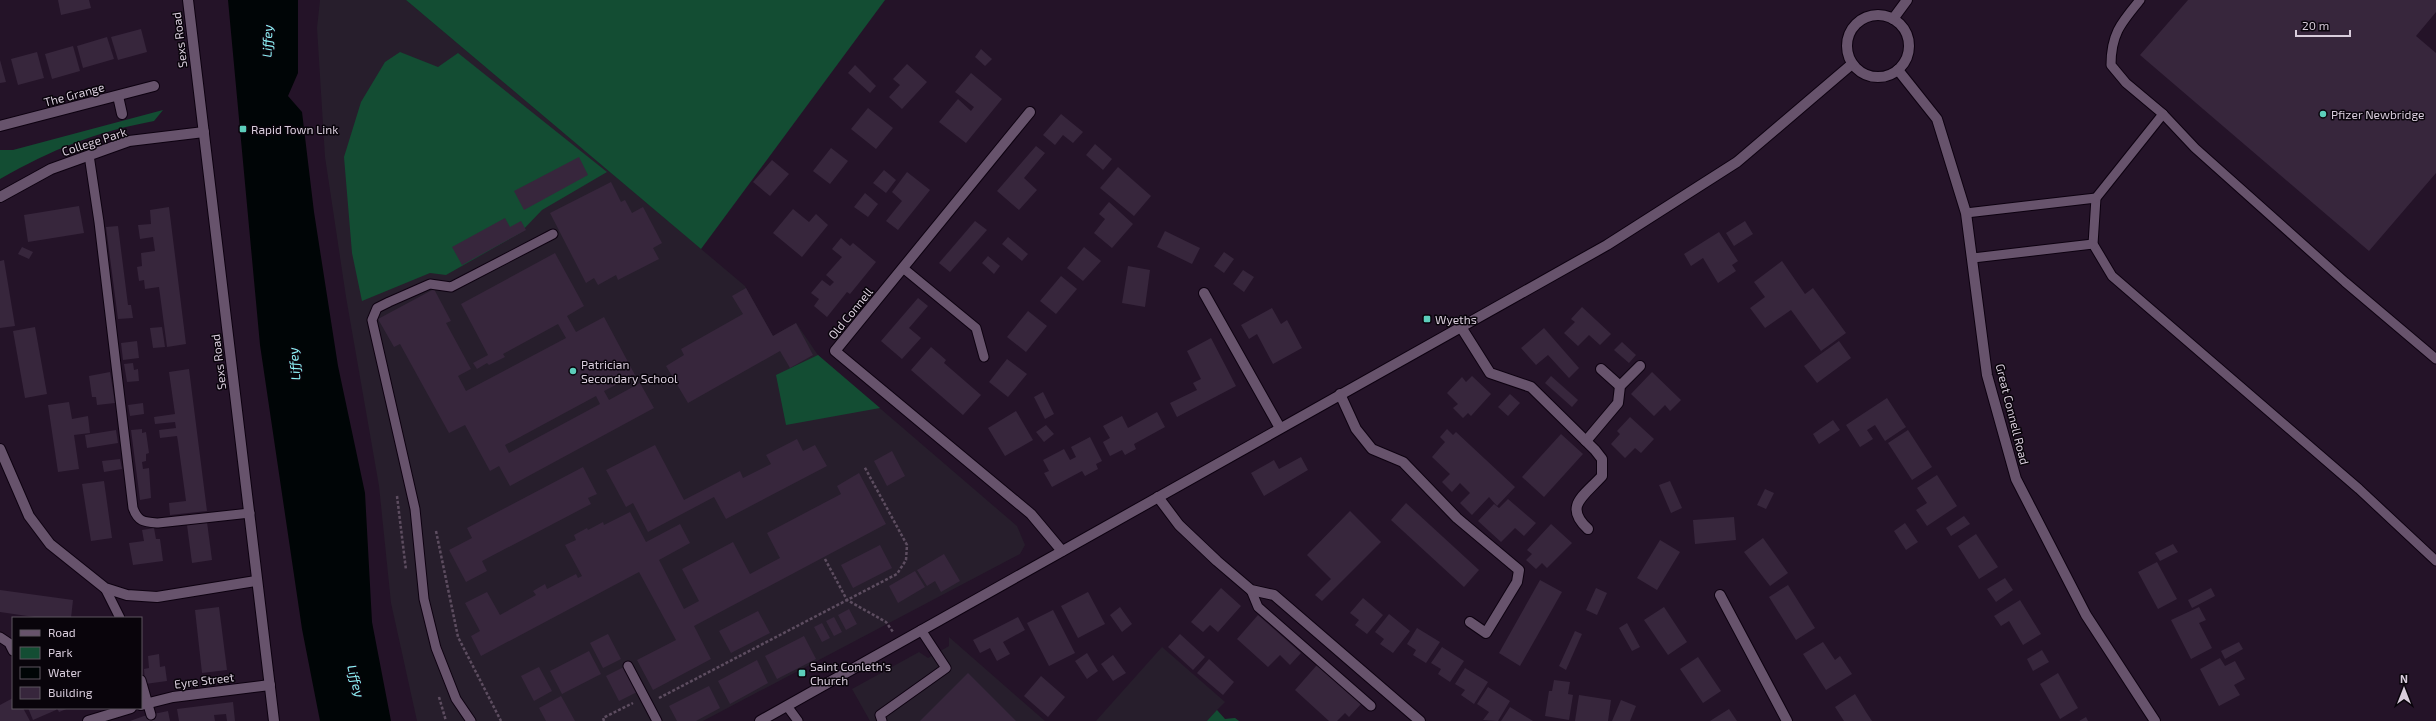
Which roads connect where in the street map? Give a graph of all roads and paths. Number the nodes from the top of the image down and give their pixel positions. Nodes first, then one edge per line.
1 (188, 0) edge
2 (1907, 0) edge
3 (2140, 0) edge
4 (1894, 19) junction
5 (1852, 64) junction
6 (1898, 70) junction
7 (154, 86) dead end
8 (118, 96) junction
9 (1030, 112) dead end
10 (122, 114) dead end
11 (2163, 114) junction
12 (0, 126) edge
13 (204, 132) junction
14 (89, 155) junction
15 (0, 197) edge
16 (2096, 198) junction
17 (1966, 213) junction
18 (553, 234) dead end
19 (2093, 244) junction
20 (1973, 258) junction
21 (903, 268) junction
22 (1204, 293) dead end
23 (1461, 327) junction
24 (984, 357) dead end
25 (2436, 359) edge
26 (1640, 366) dead end
27 (1601, 369) dead end
28 (1620, 386) junction
29 (1340, 394) junction
30 (1280, 428) junction
31 (1586, 441) junction
32 (0, 449) edge
33 (864, 466) dead end
34 (1158, 497) junction
35 (250, 513) junction
36 (1588, 529) dead end
37 (436, 531) dead end
38 (1062, 551) junction
39 (825, 558) dead end
40 (2436, 561) edge
41 (256, 581) junction
42 (105, 588) junction
43 (1251, 590) junction
44 (1720, 595) dead end
45 (847, 600) junction
46 (120, 617) edge
47 (1470, 622) dead end
48 (921, 630) junction
49 (0, 637) edge
50 (900, 642) junction
51 (12, 648) edge
52 (628, 666) dead end
53 (270, 685) junction
54 (142, 688) edge
55 (646, 701) junction
56 (144, 704) edge
57 (787, 706) junction
58 (1370, 706) dead end
59 (128, 709) edge
60 (151, 715) dead end
61 (88, 721) edge
62 (274, 721) edge
63 (471, 721) edge
64 (501, 721) edge
65 (604, 721) edge
66 (657, 721) edge
67 (760, 721) edge
68 (798, 721) edge
69 (882, 721) edge
70 (1420, 721) edge
71 (1787, 721) edge
72 (2155, 721) edge

1 - 13 street, Sexs Road
2 - 4 street
3 - 11 lane
4 - 5 street
4 - 6 street
5 - 6 street
5 - 23 street
6 - 17 street, Great Connell Road
7 - 8 street, The Grange
8 - 10 street
8 - 12 street, The Grange
9 - 21 street, Old Connell
11 - 16 lane
11 - 25 lane
13 - 14 street, College Park
13 - 35 street, Sexs Road
14 - 15 street, College Park
14 - 35 lane
16 - 17 lane
16 - 19 lane
17 - 20 street, Great Connell Road
18 - 63 lane
19 - 20 lane
19 - 40 lane
20 - 72 street, Great Connell Road
21 - 24 lane
21 - 38 street, Old Connell
22 - 30 street
23 - 29 street
23 - 31 street
26 - 28 street
27 - 28 street
28 - 31 street
29 - 30 street
29 - 47 street
30 - 34 street
31 - 36 street
32 - 42 street
33 - 45 path
34 - 38 street
34 - 43 street
35 - 41 street, Sexs Road
37 - 64 path
38 - 48 street
39 - 45 path
41 - 42 street
41 - 53 street, Sexs Road
42 - 46 lane
43 - 58 lane
43 - 70 street
44 - 71 street
45 - 50 path
45 - 55 path
48 - 50 street
48 - 69 lane
49 - 51 lane
50 - 57 street
52 - 55 lane
53 - 56 street, Eyre Street
53 - 62 street, Sexs Road
54 - 56 lane
55 - 65 path
55 - 66 lane
56 - 60 lane
57 - 67 street
57 - 68 lane
59 - 61 street

